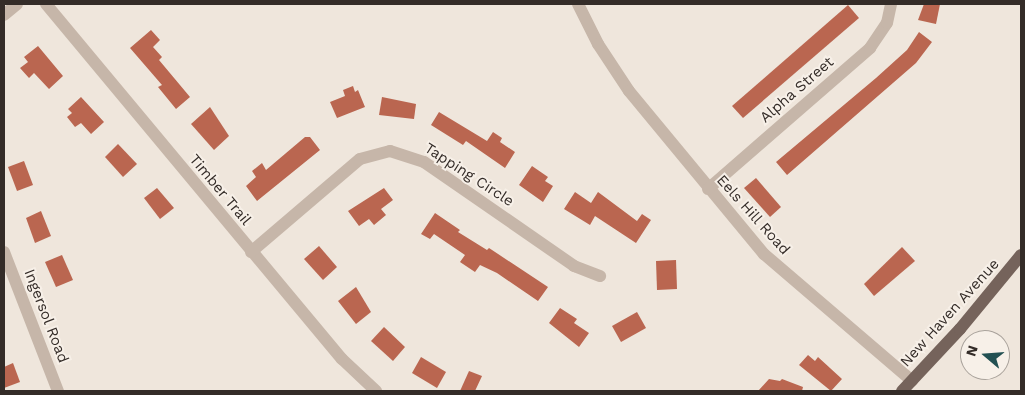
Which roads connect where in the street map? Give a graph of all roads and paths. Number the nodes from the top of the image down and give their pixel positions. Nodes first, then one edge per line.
1 (17, 4) edge
2 (46, 4) edge
3 (578, 4) edge
4 (891, 4) edge
5 (4, 15) edge
6 (708, 189) junction
7 (4, 252) edge
8 (251, 252) junction
9 (1021, 256) edge
10 (600, 276) dead end
11 (912, 380) junction
12 (370, 389) edge
13 (58, 391) edge
14 (902, 391) edge

1 - 5 street
2 - 8 street, Timber Trail
3 - 6 street, Eels Hill Road
4 - 6 street, Alpha Street
6 - 11 street, Eels Hill Road
7 - 13 street, Ingersol Road
8 - 10 street, Tapping Circle
8 - 12 street, Timber Trail
9 - 11 main road, New Haven Avenue
11 - 14 main road, New Haven Avenue

